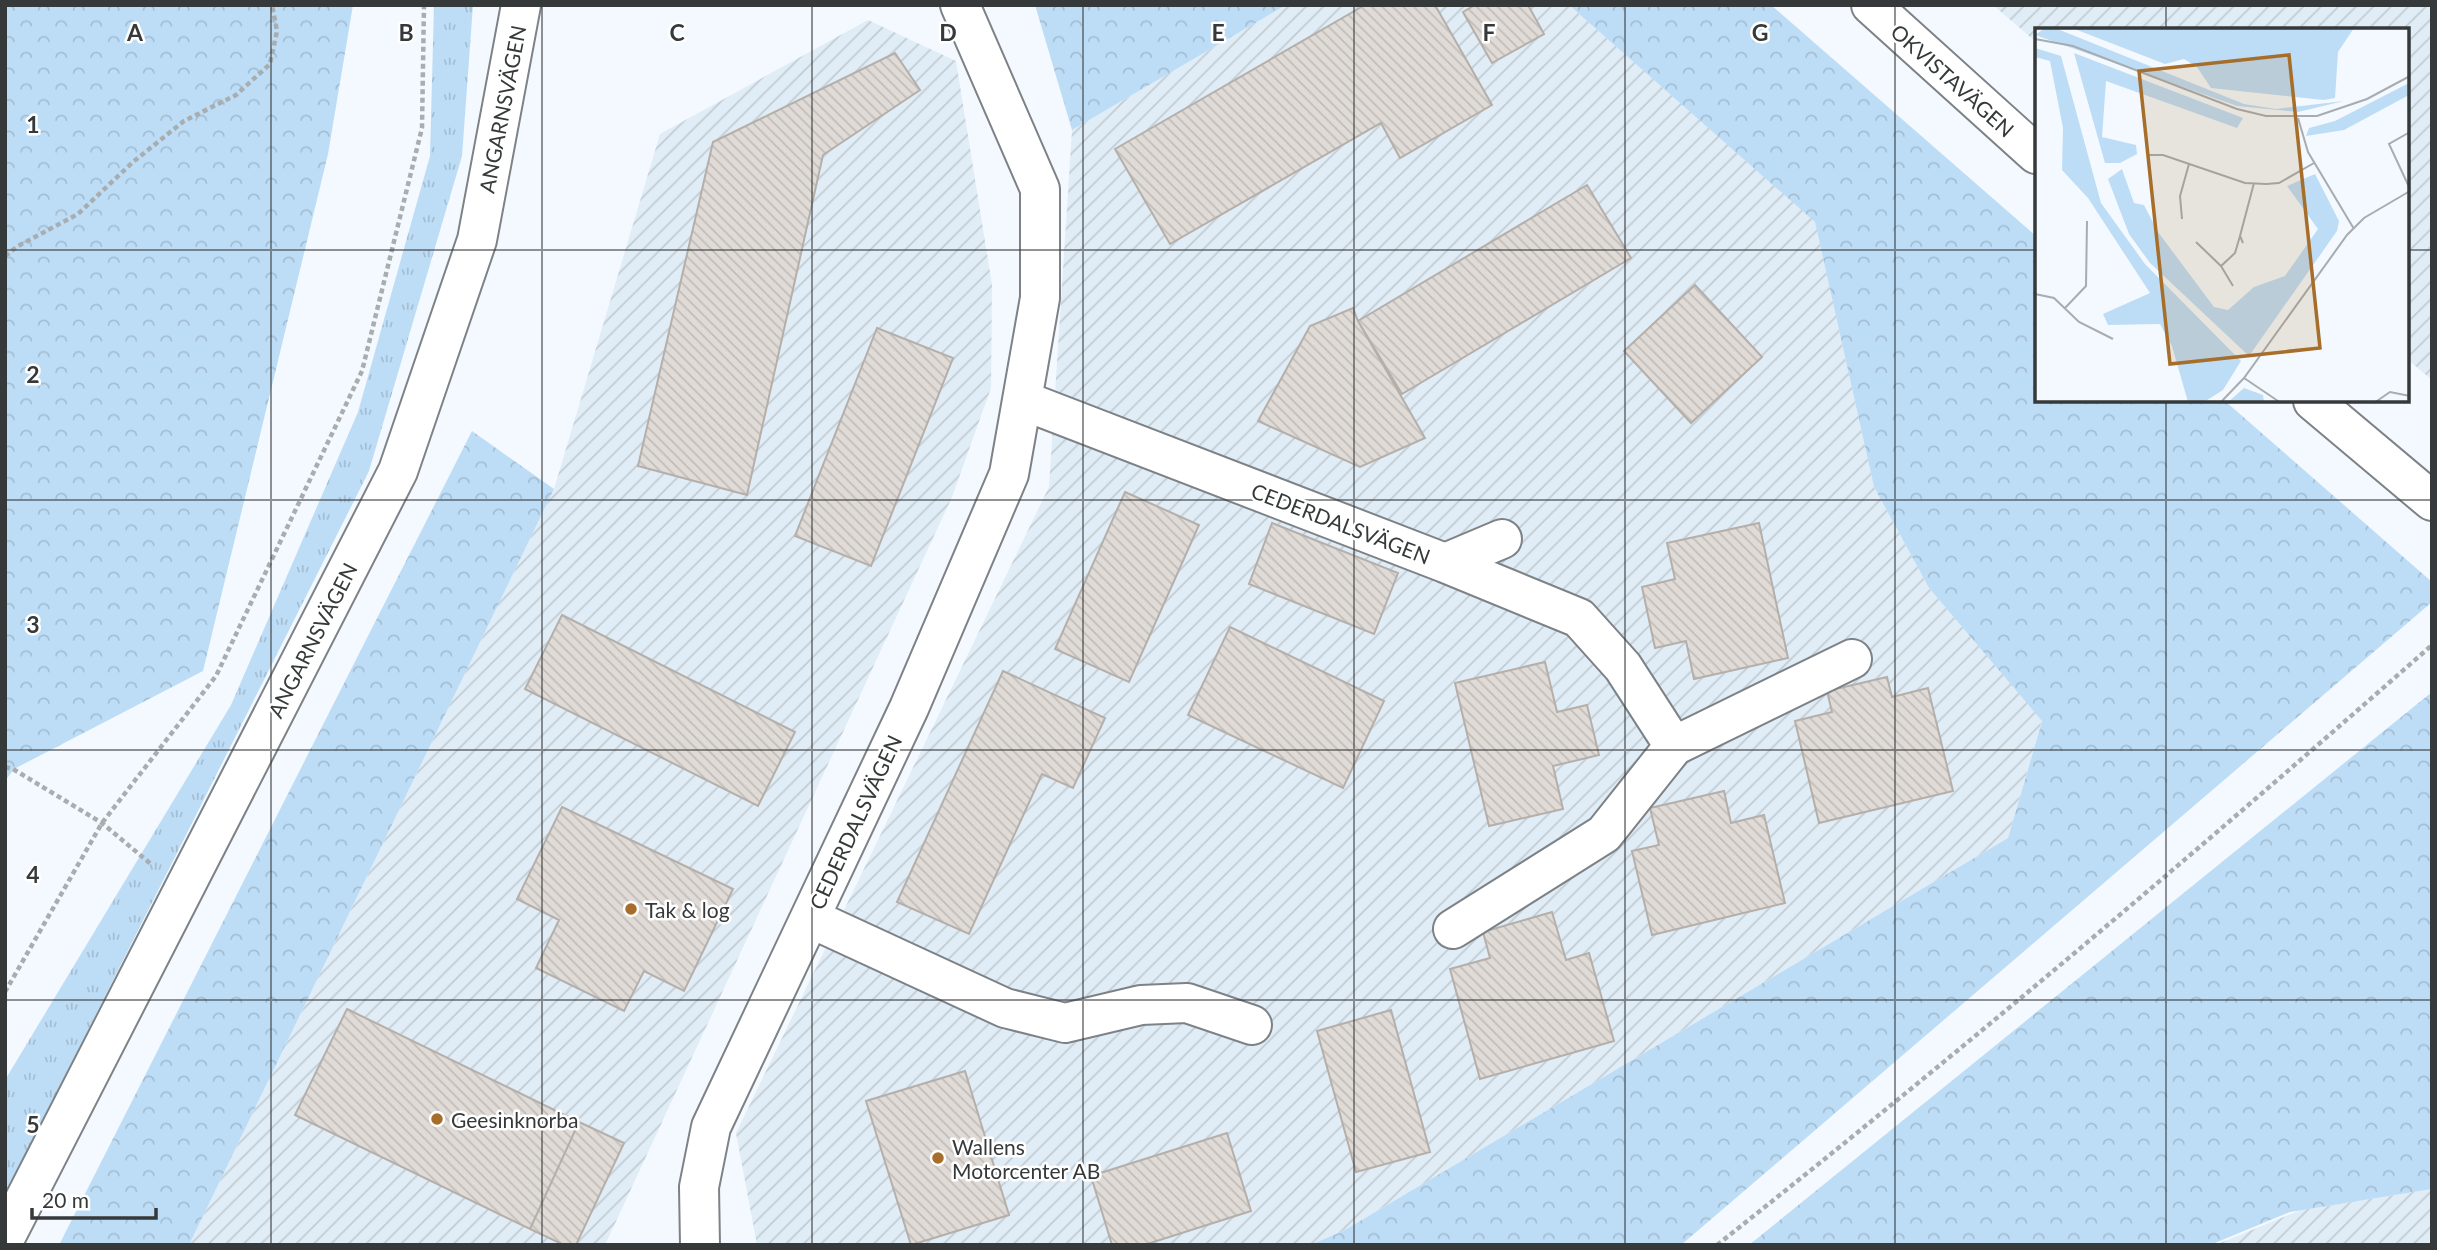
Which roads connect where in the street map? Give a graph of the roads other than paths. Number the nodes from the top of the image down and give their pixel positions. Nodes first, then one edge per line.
1 (521, 5) edge
2 (960, 5) edge
3 (1871, 5) edge
4 (2035, 153) edge
5 (1022, 400) junction
6 (2314, 402) edge
7 (2432, 501) edge
8 (1502, 539) dead end
9 (1445, 563) junction
10 (1852, 659) dead end
11 (1674, 746) junction
12 (810, 918) junction
13 (1453, 929) dead end
14 (1252, 1025) dead end
15 (5, 1238) edge
16 (700, 1245) edge

1 - 15 street, ANGARNSVÄGEN
2 - 5 street, CEDERDALSVÄGEN
3 - 4 street, OKVISTAVÄGEN
5 - 9 street, CEDERDALSVÄGEN
5 - 12 street, CEDERDALSVÄGEN
6 - 7 street
8 - 9 street, CEDERDALSVÄGEN
9 - 11 street
10 - 11 street
11 - 13 street
12 - 14 street
12 - 16 street, CEDERDALSVÄGEN

